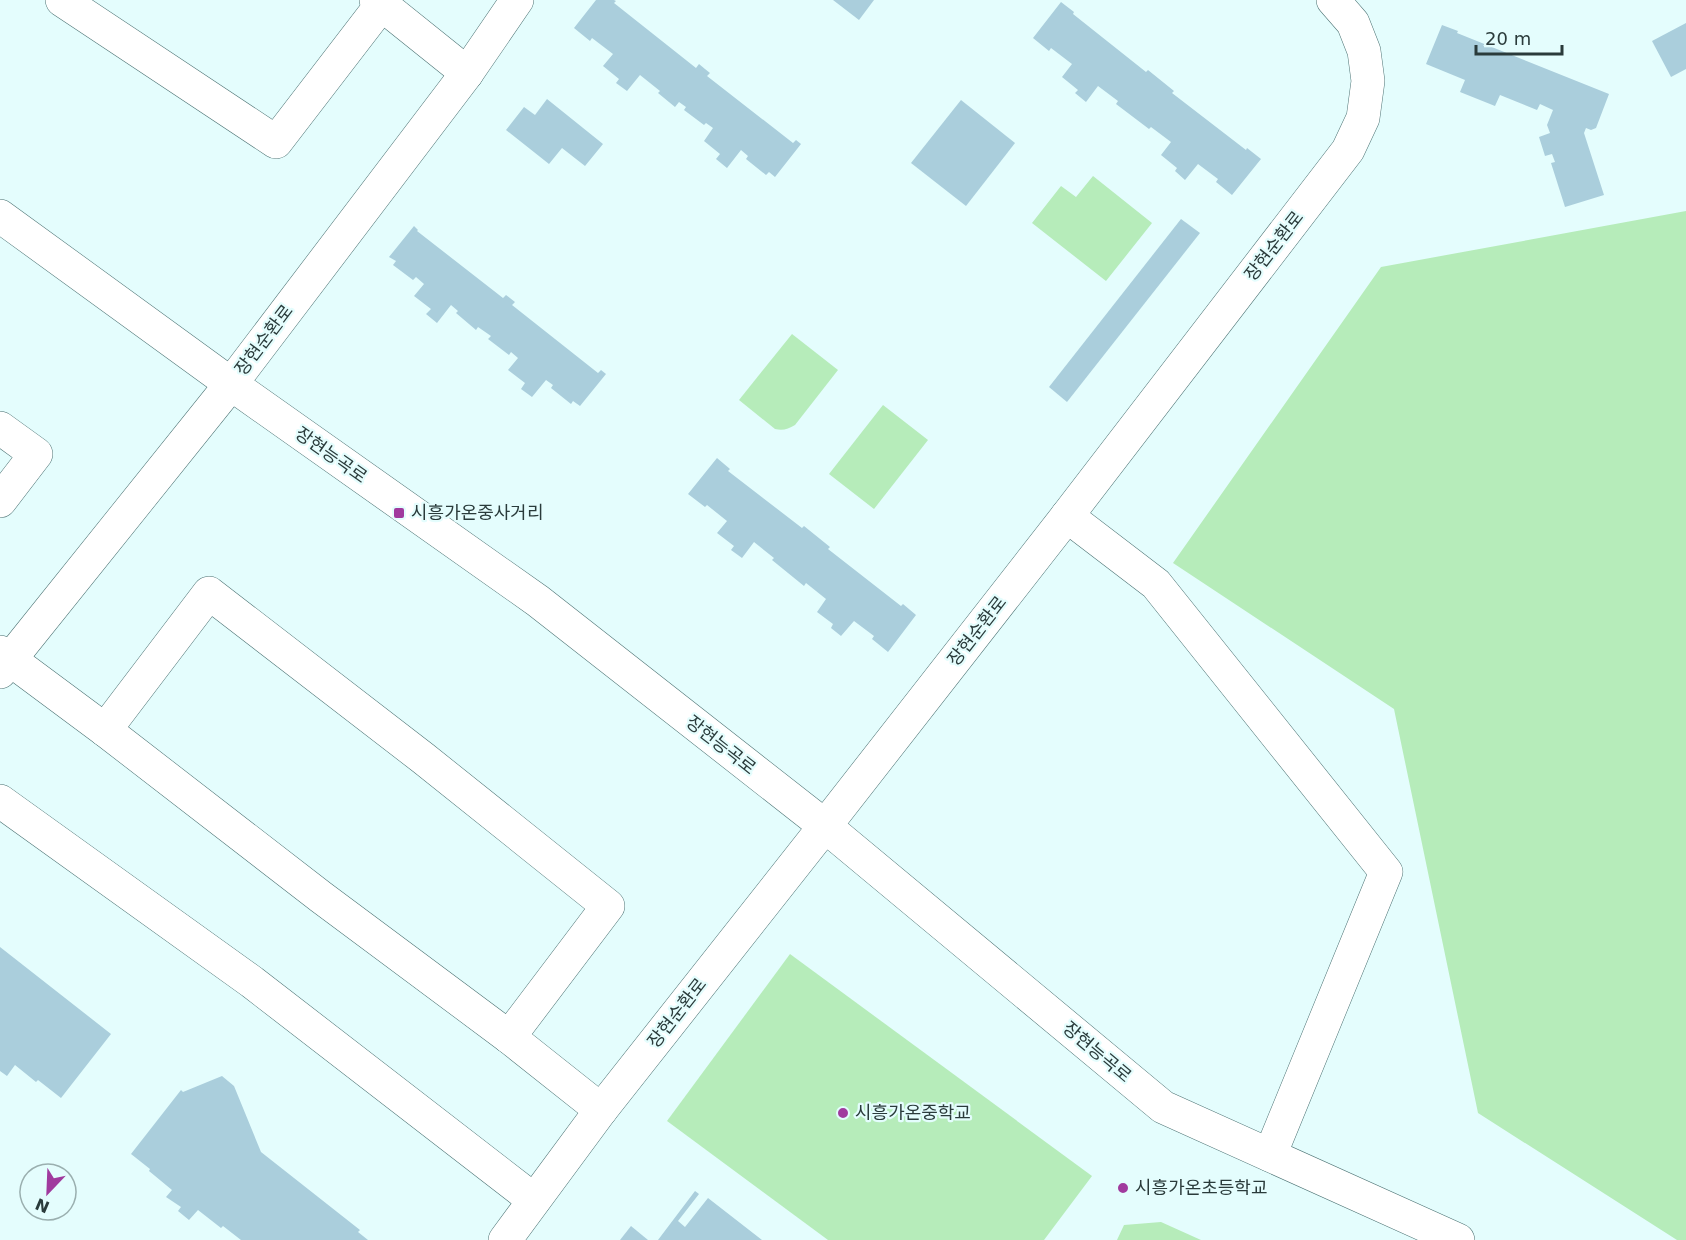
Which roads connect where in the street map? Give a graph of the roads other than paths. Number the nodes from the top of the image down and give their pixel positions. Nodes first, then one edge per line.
1 (62, 0) edge
2 (517, 0) edge
3 (1333, 0) edge
4 (379, 2) edge
5 (467, 73) junction
6 (0, 216) edge
7 (231, 384) junction
8 (0, 428) edge
9 (0, 501) edge
10 (1067, 516) junction
11 (3, 661) edge
12 (105, 730) junction
13 (0, 801) edge
14 (825, 826) junction
15 (509, 1037) junction
16 (601, 1110) junction
17 (1270, 1155) junction
18 (534, 1200) junction
19 (505, 1240) edge
20 (1458, 1240) edge

1 - 4 street
2 - 5 street, 장현순환로
3 - 10 street, 장현순환로
4 - 5 street
5 - 7 street, 장현순환로
6 - 7 street, 장현능곡로
7 - 11 street, 장현순환로
7 - 14 street, 장현능곡로
8 - 9 street
10 - 14 street, 장현순환로
10 - 17 street
11 - 12 street
12 - 15 street
12 - 15 street
13 - 18 street
14 - 16 street, 장현순환로
14 - 17 street, 장현능곡로
15 - 16 street
16 - 18 street, 장현순환로
17 - 20 street, 장현능곡로
18 - 19 street, 장현순환로

